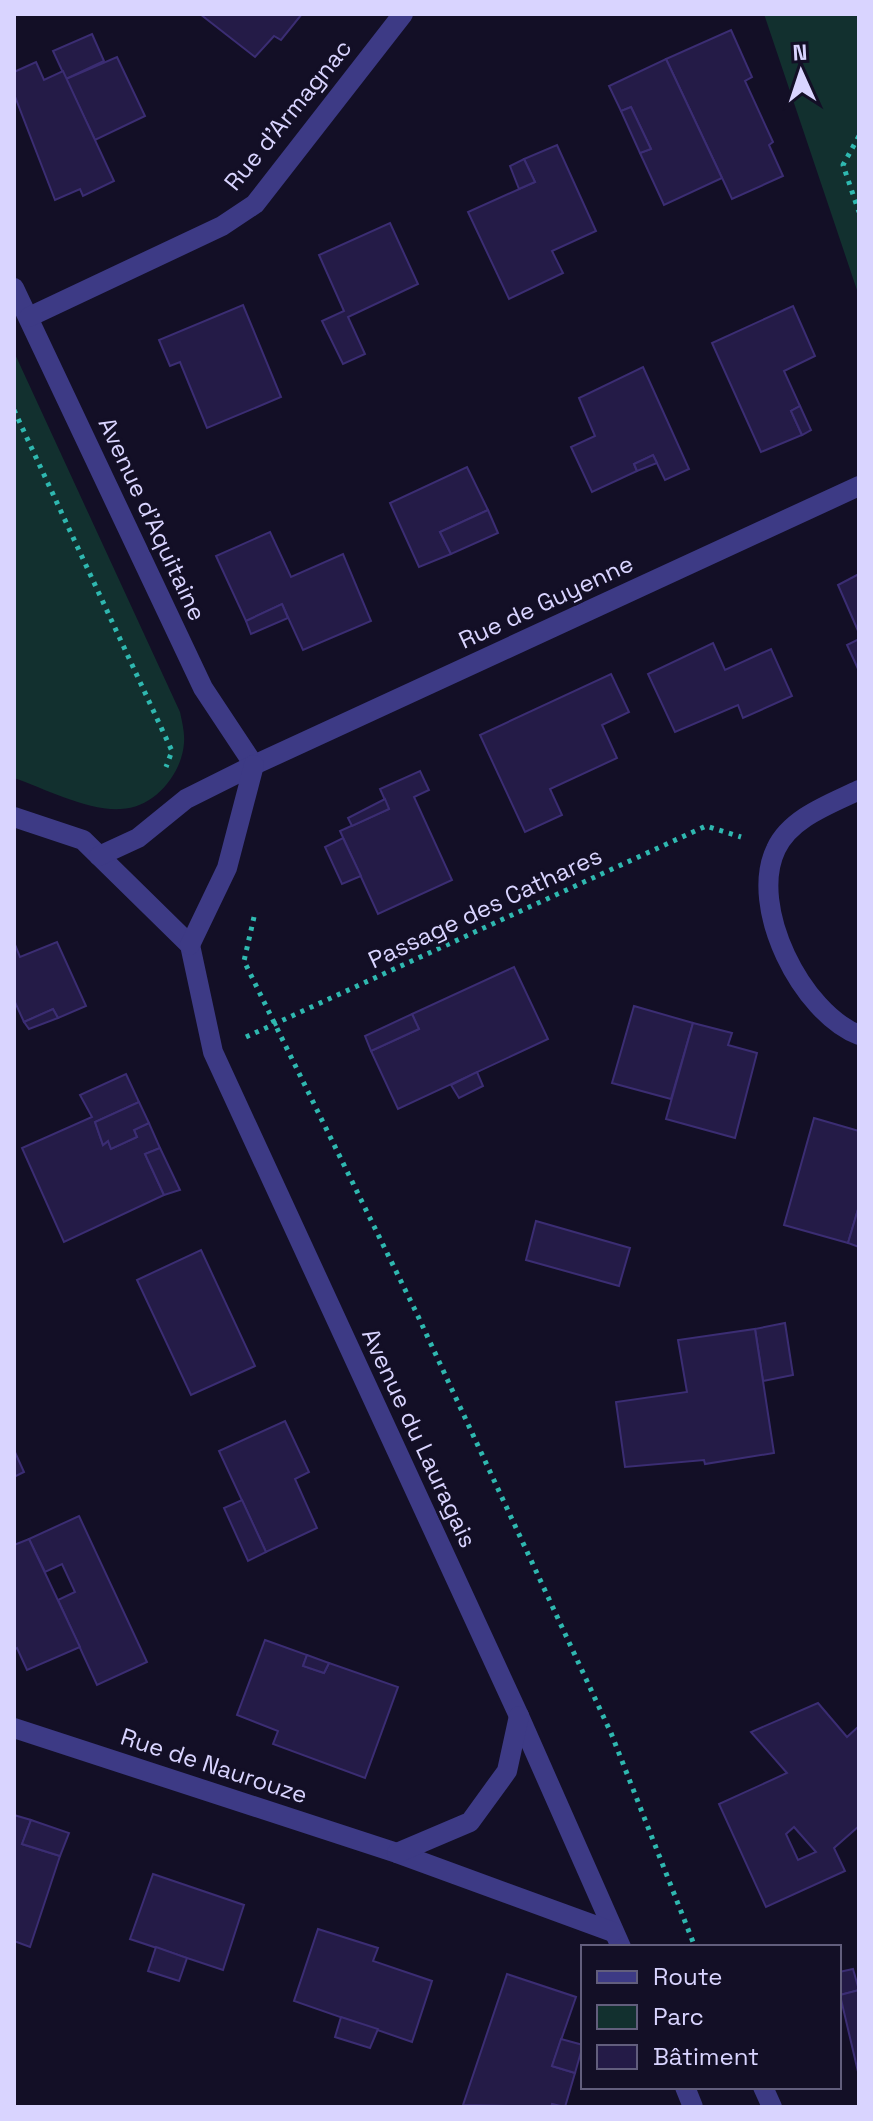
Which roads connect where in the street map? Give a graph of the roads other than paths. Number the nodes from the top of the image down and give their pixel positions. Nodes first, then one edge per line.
1 (403, 14) edge
2 (14, 288) edge
3 (29, 317) junction
4 (859, 486) edge
5 (254, 765) junction
6 (859, 790) edge
7 (14, 817) edge
8 (99, 856) junction
9 (190, 945) junction
10 (859, 1035) edge
11 (519, 1716) junction
12 (14, 1728) edge
13 (397, 1853) junction
14 (617, 1940) edge

1 - 3 street, Rue d'Armagnac
2 - 3 street, Avenue d'Aquitaine
3 - 5 street, Avenue d'Aquitaine
4 - 5 street, Rue de Guyenne
5 - 8 street, Rue de Guyenne
5 - 9 street
6 - 10 street
7 - 8 street
8 - 9 street
9 - 11 street, Avenue du Lauragais
11 - 13 street
11 - 14 street, Avenue du Lauragais
12 - 13 street, Rue de Naurouze
13 - 14 street, Rue de Naurouze

